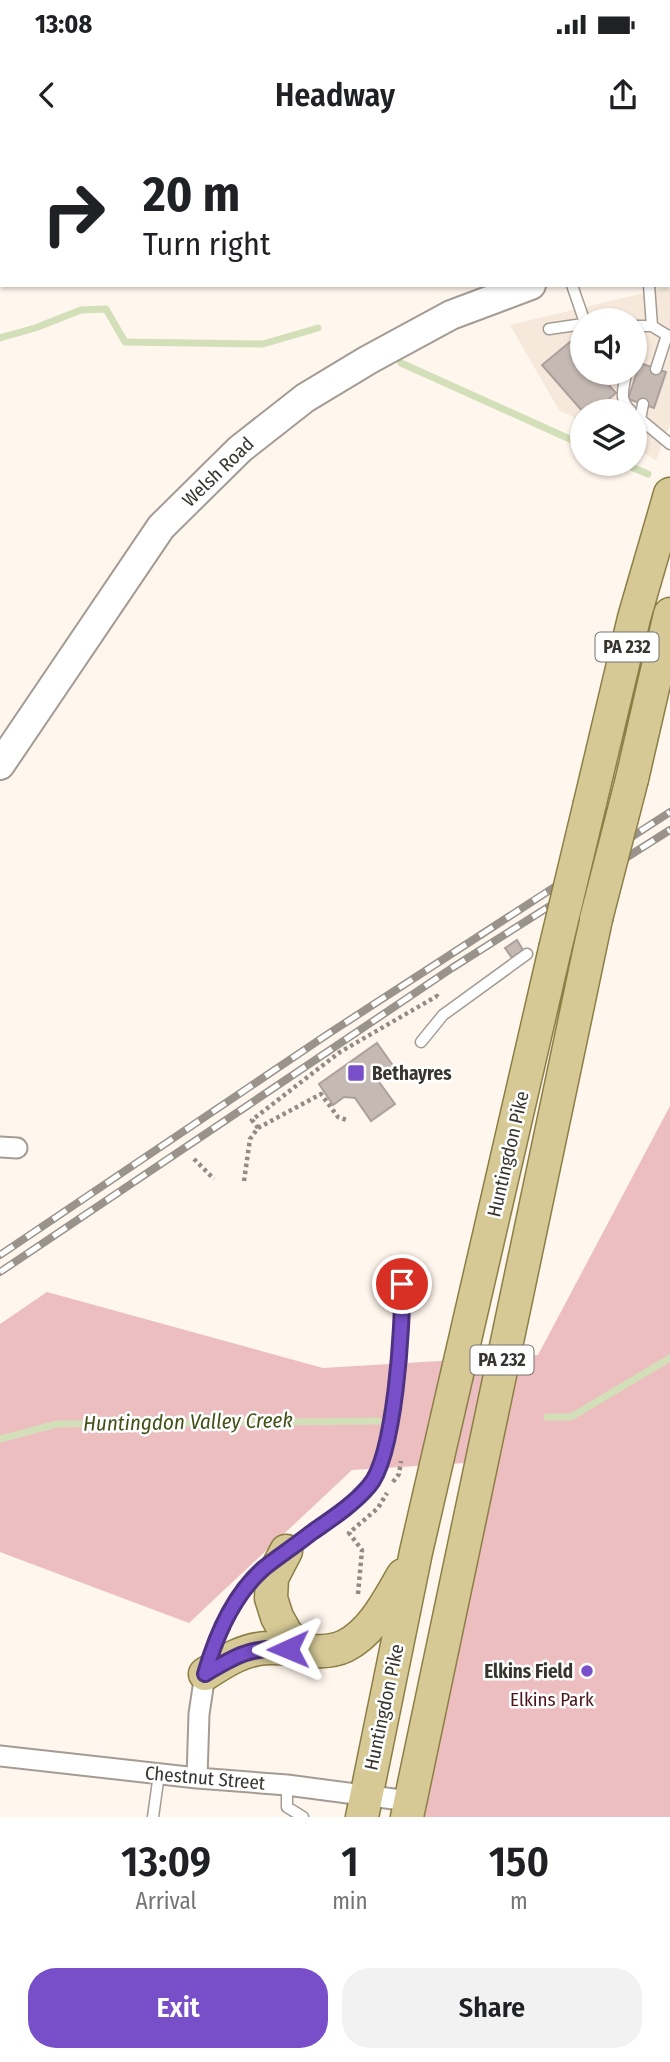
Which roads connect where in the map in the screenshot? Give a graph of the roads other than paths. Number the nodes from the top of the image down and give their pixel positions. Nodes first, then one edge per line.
1 (526, 287) edge
2 (573, 287) edge
3 (649, 287) edge
4 (579, 308) edge
5 (570, 325) edge
6 (647, 326) edge
7 (652, 326) junction
8 (549, 329) dead end
9 (668, 336) edge
10 (656, 369) dead end
11 (647, 425) edge
12 (670, 444) edge
13 (670, 494) edge
14 (670, 614) edge
15 (670, 666) edge
16 (646, 719) junction
17 (0, 765) edge
18 (541, 952) junction
19 (421, 1042) dead end
20 (402, 1284) dead end
21 (286, 1552) junction
22 (416, 1552) junction
23 (307, 1650) junction
24 (205, 1674) junction
25 (0, 1756) edge
26 (159, 1774) junction
27 (197, 1778) junction
28 (287, 1785) junction
29 (364, 1806) edge
30 (408, 1809) edge
31 (152, 1817) edge
32 (303, 1817) edge

1 - 17 main road, Welsh Road
2 - 4 lane
3 - 7 lane
5 - 8 lane
6 - 7 lane
7 - 9 lane
9 - 10 lane
11 - 12 lane
13 - 18 main road, Huntingdon Pike / PA 232, bridge
14 - 16 main road, Huntingdon Pike / PA 232
15 - 16 main road
16 - 30 main road, Huntingdon Pike / PA 232, bridge
18 - 19 lane
18 - 22 main road, Huntingdon Pike / PA 232
20 - 21 lane
21 - 23 main road
21 - 24 lane
22 - 23 main road
22 - 29 main road, Huntingdon Pike / PA 232
23 - 24 main road
24 - 27 street
25 - 26 street, Chestnut Street
26 - 27 street, Chestnut Street
26 - 31 lane
27 - 28 street, Chestnut Street
28 - 29 street, Chestnut Street
28 - 32 lane
29 - 30 street, Chestnut Street

